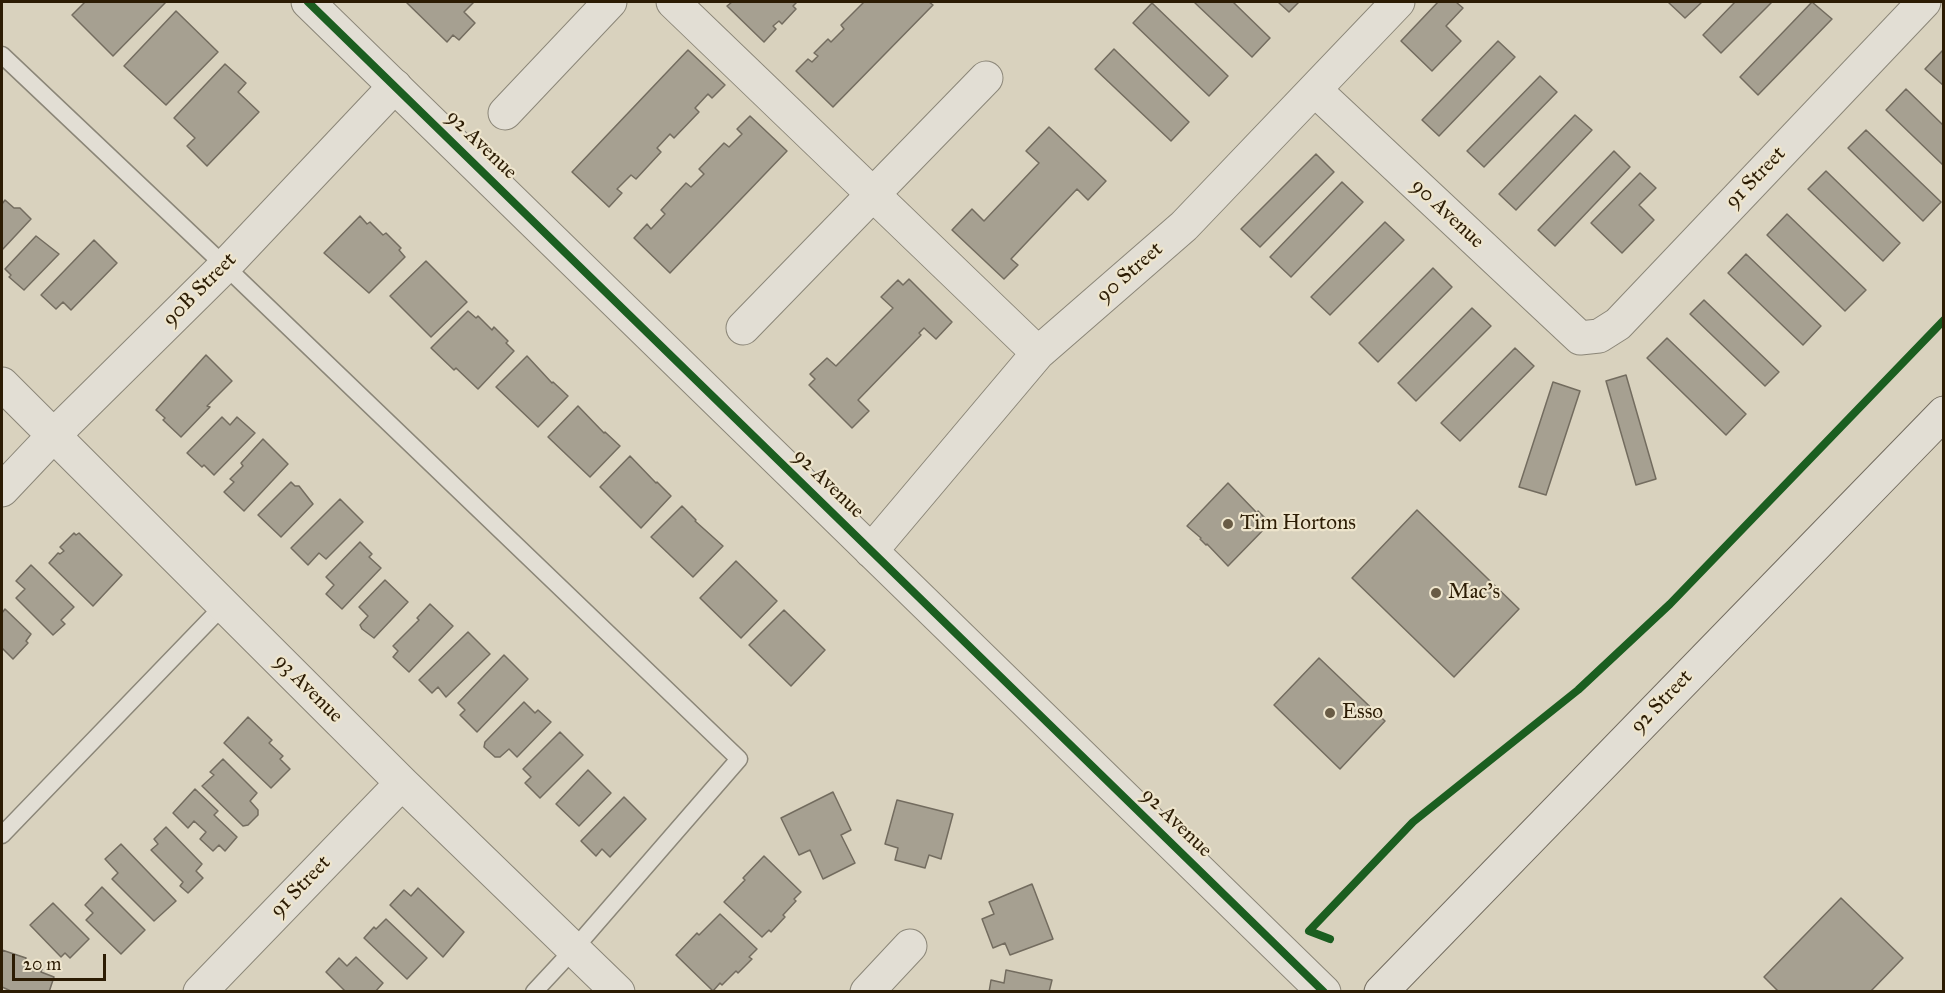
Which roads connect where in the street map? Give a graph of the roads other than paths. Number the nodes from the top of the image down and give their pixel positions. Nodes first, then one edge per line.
1 (308, 2) edge
2 (610, 2) edge
3 (674, 2) edge
4 (1398, 2) edge
5 (1909, 7) edge
6 (2, 55) edge
7 (986, 78) dead end
8 (395, 86) junction
9 (1315, 90) junction
10 (505, 113) dead end
11 (873, 194) junction
12 (225, 266) junction
13 (743, 328) dead end
14 (1580, 338) joint
15 (1038, 353) junction
16 (2, 384) edge
17 (1944, 413) edge
18 (54, 435) junction
19 (2, 490) edge
20 (871, 550) junction
21 (224, 605) junction
22 (402, 783) junction
23 (2, 835) edge
24 (910, 946) dead end
25 (574, 949) junction
26 (200, 992) edge
27 (534, 992) edge
28 (618, 992) edge
29 (867, 992) edge
30 (1324, 992) edge
31 (1381, 992) edge

1 - 8 street, 92 Avenue
2 - 10 street
3 - 11 street
4 - 9 street, 90 Street
5 - 14 street, 91 Street
6 - 12 lane
7 - 11 street
8 - 12 street, 90B Street
8 - 20 street, 92 Avenue
9 - 14 street, 90 Avenue
9 - 15 street, 90 Street
11 - 13 street
11 - 15 street
12 - 18 street, 90B Street
12 - 25 lane
15 - 20 street, 90 Street
16 - 18 street, 93 Avenue
17 - 31 street, 92 Street
18 - 19 street, 90B Street
18 - 21 street, 93 Avenue
20 - 30 street, 92 Avenue
21 - 22 street, 93 Avenue
21 - 23 lane
22 - 25 street, 93 Avenue
22 - 26 street, 91 Street
24 - 29 street
25 - 27 lane
25 - 28 street, 93 Avenue

